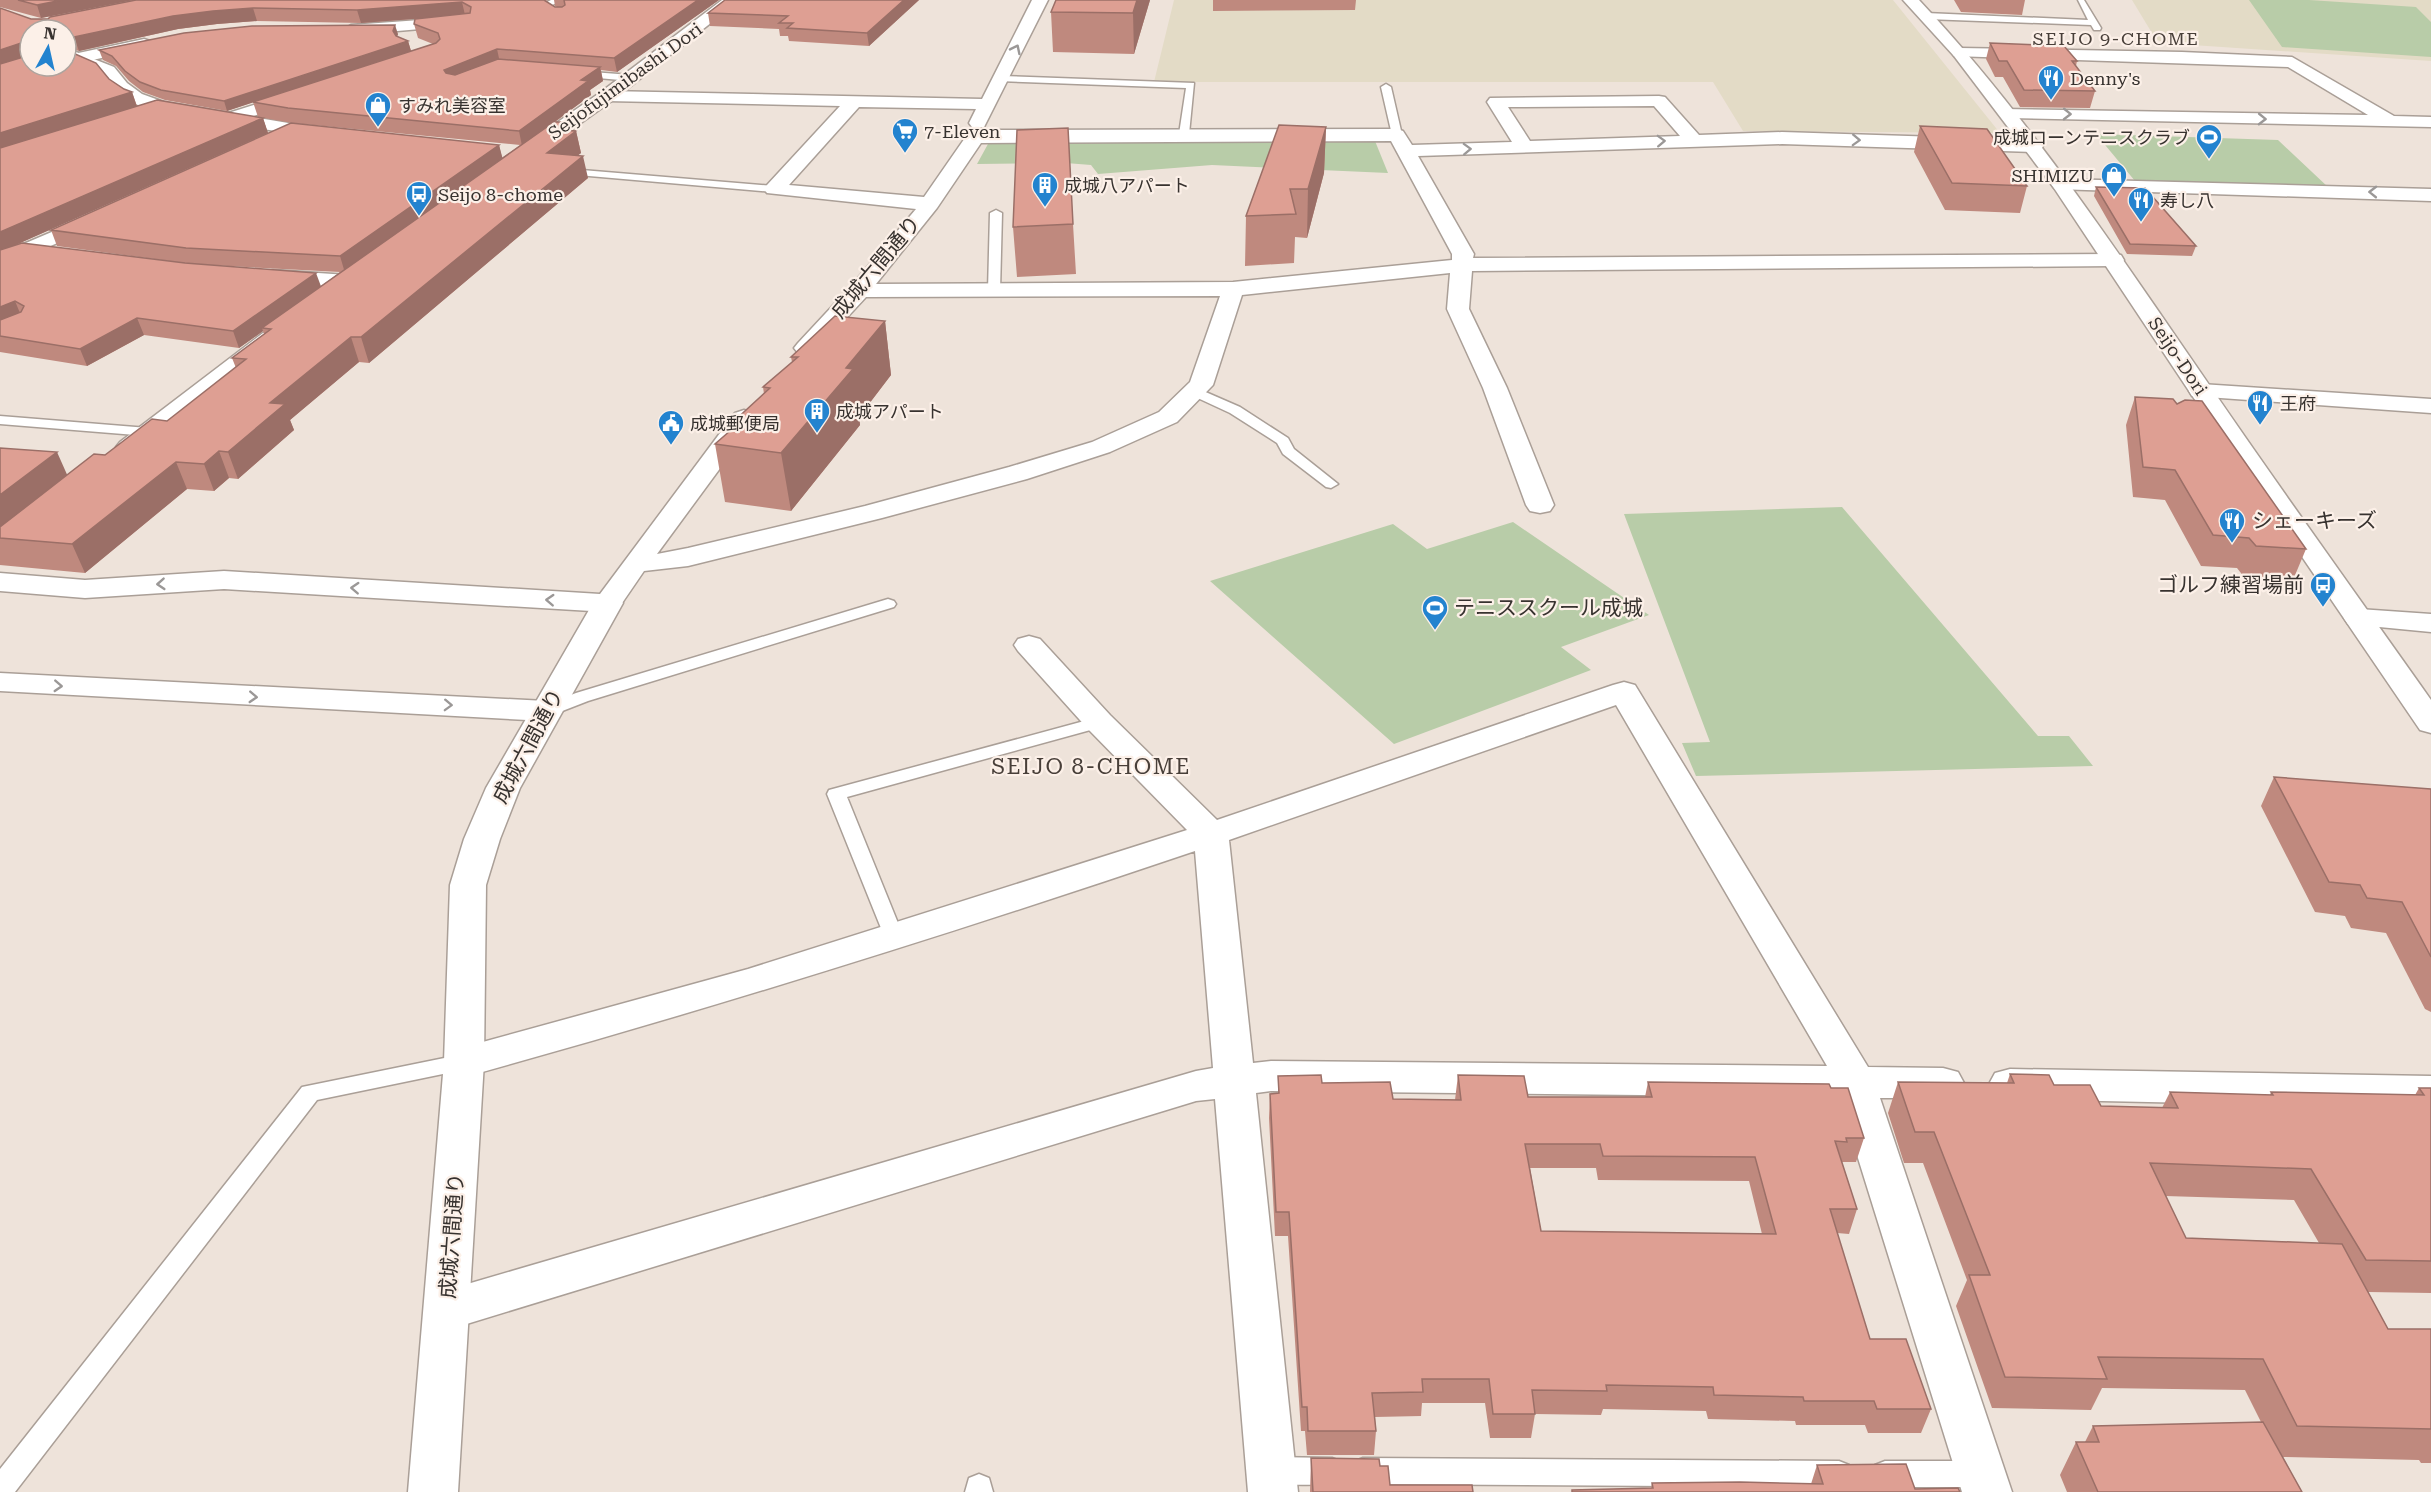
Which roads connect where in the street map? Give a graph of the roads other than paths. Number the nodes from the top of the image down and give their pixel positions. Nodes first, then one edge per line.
1 (559, 0) edge
2 (732, 0) edge
3 (1040, 0) edge
4 (2081, 1) edge
5 (1918, 8) edge
6 (562, 16) edge
7 (465, 22) edge
8 (338, 30) edge
9 (155, 41) edge
10 (1960, 53) junction
11 (78, 55) edge
12 (78, 59) edge
13 (572, 73) edge
14 (631, 78) junction
15 (1001, 79) junction
16 (1386, 87) dead end
17 (319, 89) edge
18 (607, 96) junction
19 (855, 100) junction
20 (988, 104) junction
21 (159, 106) junction
22 (2009, 113) junction
23 (133, 115) edge
24 (228, 119) junction
25 (2390, 121) junction
26 (2431, 122) edge
27 (292, 130) junction
28 (1184, 134) junction
29 (336, 135) edge
30 (979, 137) junction
31 (1693, 140) junction
32 (1403, 143) junction
33 (261, 145) edge
34 (2034, 146) junction
35 (1525, 147) junction
36 (516, 156) edge
37 (570, 172) edge
38 (2062, 185) junction
39 (774, 189) junction
40 (2431, 195) edge
41 (930, 204) junction
42 (112, 212) edge
43 (996, 213) dead end
44 (27, 251) junction
45 (62, 255) edge
46 (2113, 261) junction
47 (0, 262) edge
48 (1462, 265) junction
49 (247, 275) edge
50 (1233, 289) junction
51 (860, 290) junction
52 (994, 291) junction
53 (320, 303) edge
54 (291, 324) edge
55 (789, 366) edge
56 (1194, 391) junction
57 (2201, 391) junction
58 (759, 399) edge
59 (2431, 406) edge
60 (0, 420) edge
61 (148, 432) junction
62 (111, 461) edge
63 (1331, 484) dead end
64 (1539, 505) dead end
65 (636, 563) junction
66 (0, 582) edge
67 (608, 603) junction
68 (888, 604) dead end
69 (2359, 618) junction
70 (2431, 623) edge
71 (1029, 645) dead end
72 (0, 682) edge
73 (546, 711) junction
74 (1099, 722) junction
75 (2431, 723) edge
76 (1211, 834) junction
77 (894, 938) junction
78 (464, 1062) junction
79 (1234, 1080) junction
80 (1854, 1081) junction
81 (2431, 1092) edge
82 (447, 1310) junction
83 (1272, 1481) edge
84 (1984, 1483) edge
85 (0, 1490) edge
86 (433, 1492) edge

1 - 6 lane
2 - 14 street, Seijofujimibashi Dori
15 -> 3 street
4 - 5 lane
5 - 10 street, Seijo-Dori
7 - 8 street
9 - 11 street
10 - 22 street, Seijo-Dori
10 - 25 street
12 - 21 street
13 - 14 lane
14 - 18 street, Seijofujimibashi Dori
15 - 20 street
15 - 28 lane
16 - 32 lane
17 - 24 street
18 - 19 street
18 - 36 street, Seijofujimibashi Dori
19 - 20 street
19 - 39 street
20 - 30 street
21 - 23 street
21 - 24 street
22 -> 25 street
22 - 34 street, Seijo-Dori
24 - 27 street
25 - 26 street
27 - 29 street
27 - 33 street
28 - 30 street
28 - 32 street
30 - 41 street, 成城六間通り
31 -> 34 street
35 -> 31 street
31 - 35 street
32 -> 35 street
32 - 48 street
34 - 38 street, Seijo-Dori
37 - 39 lane
40 -> 38 street
38 - 46 street, Seijo-Dori
39 - 41 street
41 - 51 street, 成城六間通り
42 - 44 street
43 - 52 lane
44 - 45 street
44 - 47 street
46 - 48 street
46 - 57 street, Seijo-Dori
48 - 50 street
48 - 64 street
49 - 53 street
50 - 52 street
50 - 56 street
51 - 52 street
51 - 55 street, 成城六間通り
54 - 61 street
56 - 63 lane
56 - 65 street
57 - 59 street
57 - 69 street, Seijo-Dori
58 - 65 street, 成城六間通り
60 - 61 lane
61 - 62 street
65 - 67 street, 成城六間通り
67 -> 66 street
67 - 73 street, 成城六間通り
68 - 73 lane
69 - 70 street
69 - 75 street, Seijo-Dori
71 - 74 street
72 -> 73 street
73 - 78 street, 成城六間通り
74 - 76 street
74 - 77 lane
76 - 77 street
76 - 79 street
76 - 80 street
77 - 78 street
78 - 82 street, 成城六間通り
78 - 85 lane
79 - 80 street
79 - 82 street
79 - 83 street
80 - 81 street
80 - 84 street
82 - 86 street, 成城六間通り
83 - 84 lane

